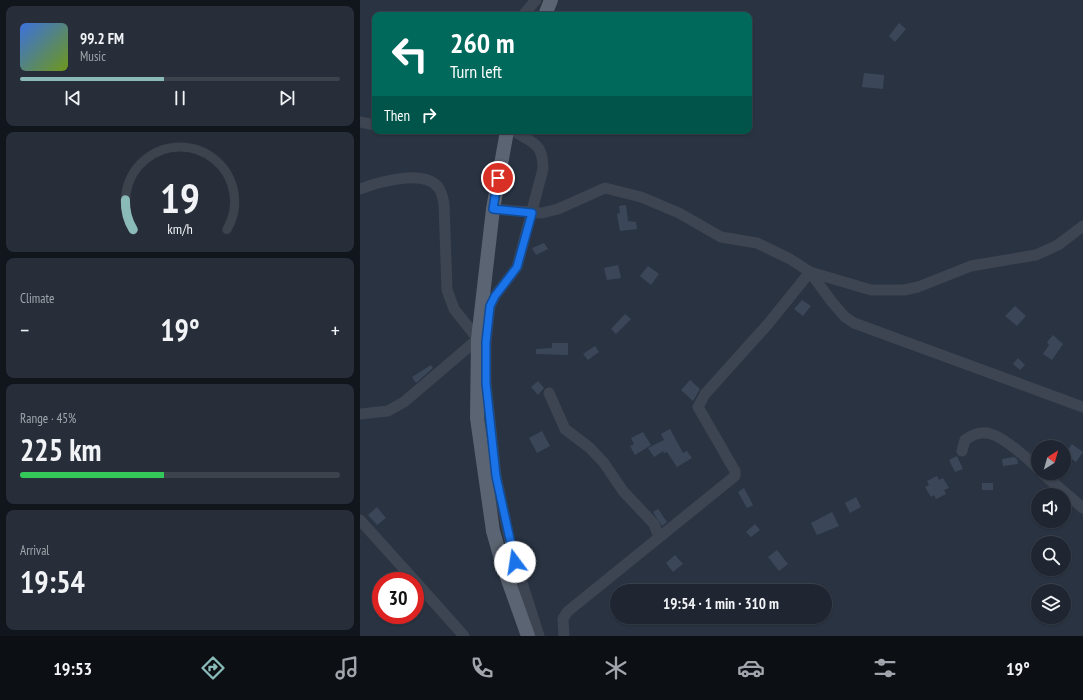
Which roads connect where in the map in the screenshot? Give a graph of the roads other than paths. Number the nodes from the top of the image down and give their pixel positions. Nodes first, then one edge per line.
1 (536, 0) edge
2 (551, 0) edge
3 (526, 12) edge
4 (546, 12) edge
5 (360, 122) edge
6 (372, 125) edge
7 (506, 134) edge
8 (519, 134) edge
9 (360, 189) edge
10 (493, 209) junction
11 (532, 213) junction
12 (1083, 226) edge
13 (810, 272) junction
14 (478, 339) junction
15 (549, 393) dead end
16 (1083, 407) edge
17 (360, 414) edge
18 (962, 451) dead end
19 (1031, 461) edge
20 (1050, 480) edge
21 (1083, 508) edge
22 (360, 520) edge
23 (659, 537) junction
24 (407, 572) edge
25 (424, 591) edge
26 (464, 636) edge
27 (528, 636) edge
28 (540, 636) edge
29 (564, 636) edge

1 - 3 street
2 - 4 main road
5 - 6 street
7 - 10 main road
8 - 11 street
9 - 14 street
10 - 11 street
10 - 14 main road
11 - 13 street
11 - 28 street
12 - 13 street
13 - 16 street
13 - 23 street
14 - 17 street
14 - 27 main road
15 - 23 street
18 - 19 street
20 - 21 street
22 - 24 street
23 - 29 street
25 - 26 street

